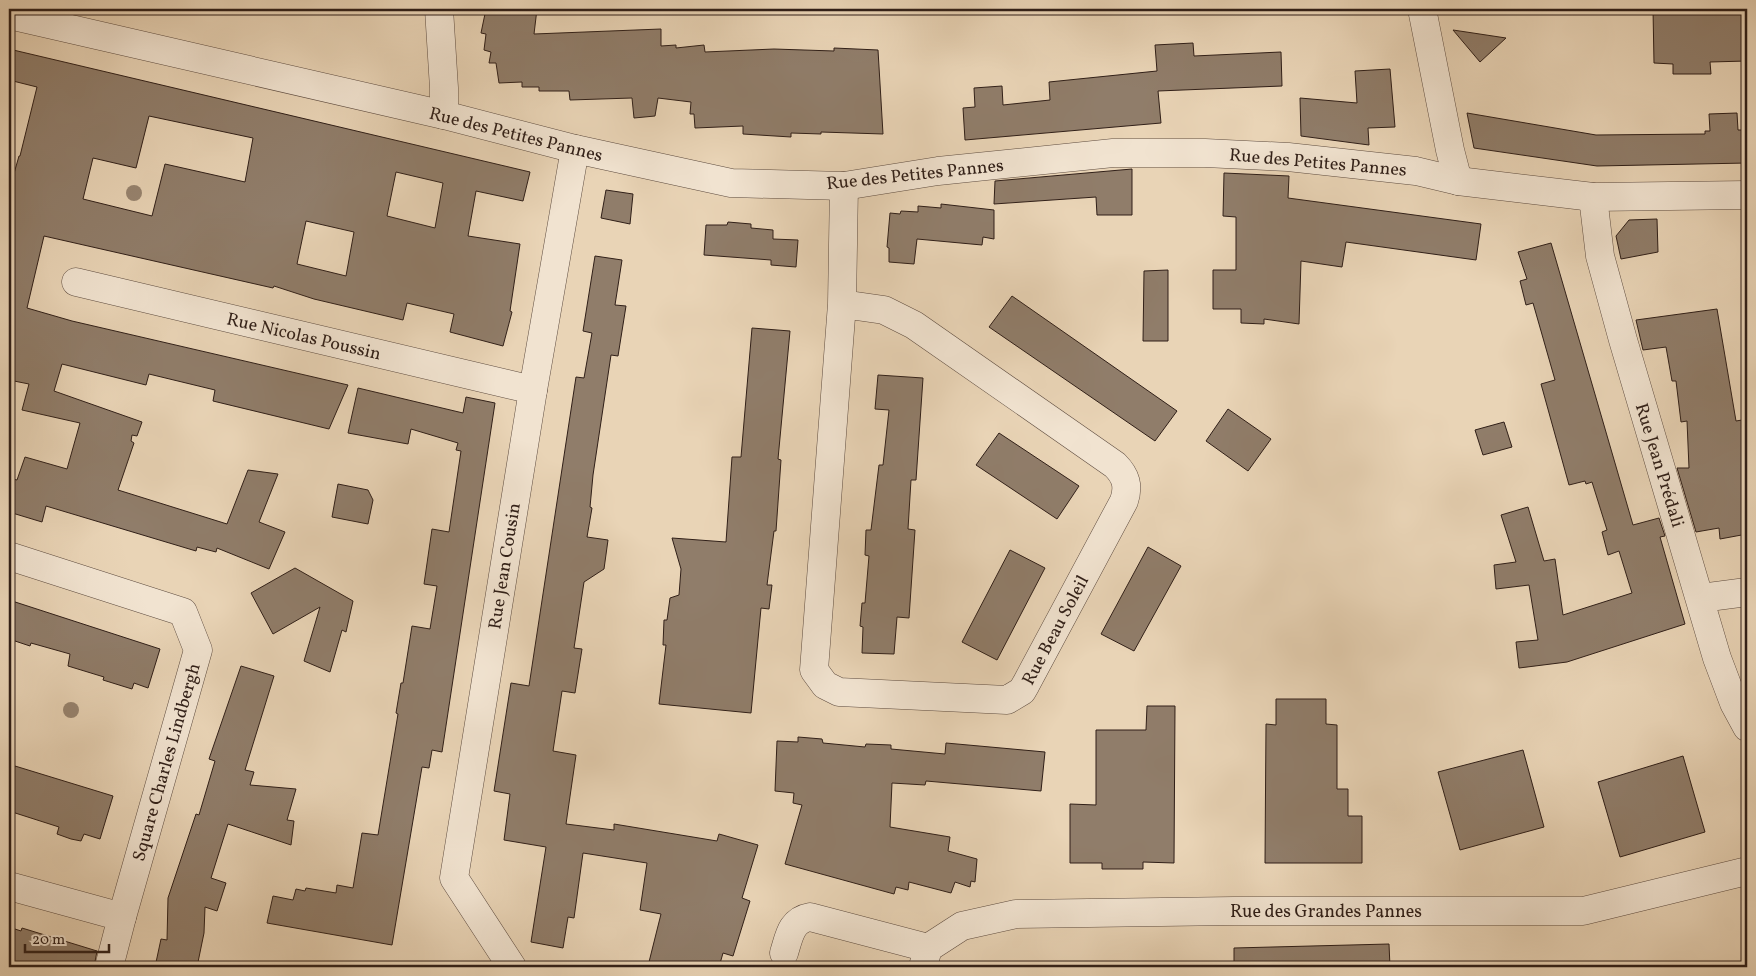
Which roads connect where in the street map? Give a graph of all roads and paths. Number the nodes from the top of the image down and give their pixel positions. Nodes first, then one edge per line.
1 (440, 9) edge
2 (1422, 9) edge
3 (9, 12) edge
4 (444, 115) junction
5 (575, 149) junction
6 (1458, 181) junction
7 (844, 186) junction
8 (1747, 195) edge
9 (1593, 197) junction
10 (76, 282) dead end
11 (842, 304) junction
12 (533, 390) junction
13 (9, 556) edge
14 (1747, 592) edge
15 (1701, 598) junction
16 (1747, 728) edge
17 (1747, 871) edge
18 (9, 886) edge
19 (122, 917) junction
20 (784, 953) dead end
21 (926, 957) edge
22 (109, 967) edge
23 (512, 967) edge

1 - 4 street
2 - 6 street
3 - 4 street, Rue des Petites Pannes
4 - 5 street, Rue des Petites Pannes
5 - 7 street, Rue des Petites Pannes
5 - 12 street, Rue Jean Cousin
6 - 7 street, Rue des Petites Pannes
6 - 9 street, Rue des Petites Pannes
7 - 11 street, Rue Beau Soleil
8 - 9 street, Rue des Petites Pannes
9 - 15 street, Rue Jean Prédali
10 - 12 street, Rue Nicolas Poussin
11 - 11 street, Rue Beau Soleil
12 - 23 street, Rue Jean Cousin
13 - 19 street, Square Charles Lindbergh
14 - 15 street
15 - 16 street, Rue Jean Prédali
17 - 21 street, Rue des Grandes Pannes
18 - 19 street
19 - 22 street
20 - 21 street

